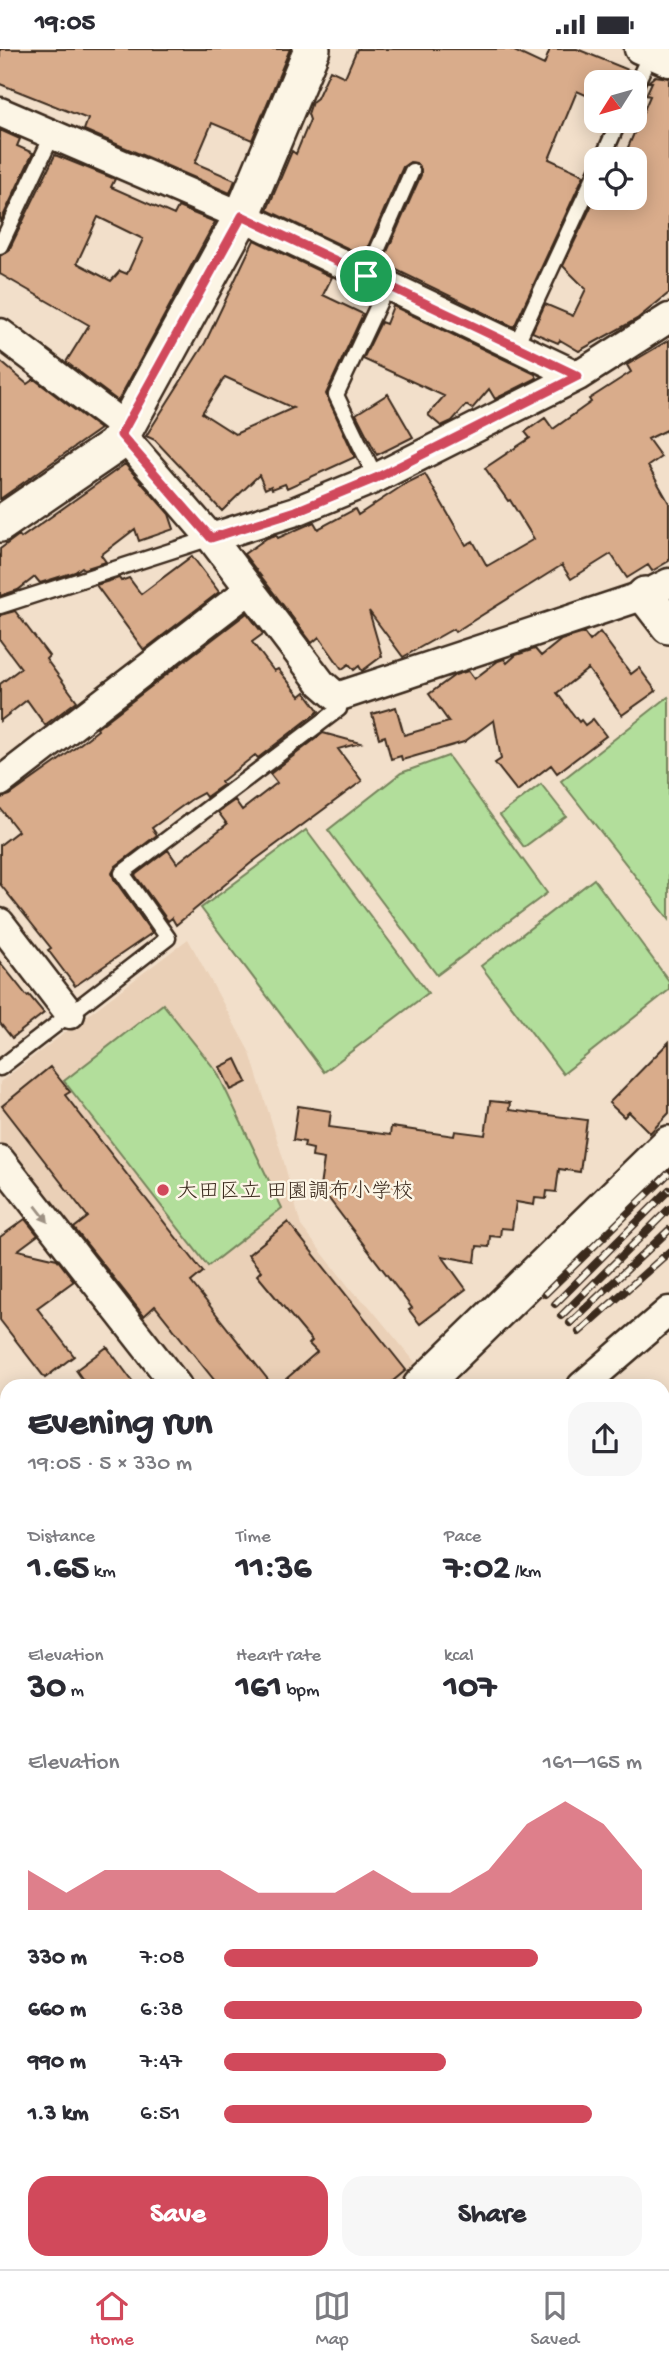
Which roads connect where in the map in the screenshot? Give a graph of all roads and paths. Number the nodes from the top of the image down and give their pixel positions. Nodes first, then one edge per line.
1 (312, 49) edge
2 (0, 112) edge
3 (53, 134) junction
4 (412, 171) dead end
5 (584, 198) edge
6 (242, 216) junction
7 (0, 246) edge
8 (377, 281) junction
9 (669, 318) edge
10 (0, 333) edge
11 (515, 347) junction
12 (578, 376) junction
13 (123, 431) junction
14 (376, 478) junction
15 (0, 524) edge
16 (211, 538) junction
17 (250, 589) junction
18 (657, 589) edge
19 (0, 606) edge
20 (669, 626) edge
21 (337, 697) junction
22 (0, 782) edge
23 (0, 923) edge
24 (70, 1014) junction
25 (0, 1068) edge
26 (669, 1144) edge
27 (0, 1160) edge
28 (669, 1311) edge
29 (172, 1379) edge
30 (428, 1379) edge
31 (593, 1379) edge

1 - 6 street
2 - 3 street
3 - 6 street
3 - 7 lane
4 - 8 lane
5 - 11 lane
6 - 8 street
6 - 13 street
8 - 11 street
8 - 14 lane
9 - 12 street
10 - 13 street
11 - 12 street
12 - 14 street
13 - 15 street
13 - 16 street
14 - 16 street
16 - 17 street
16 - 19 lane
17 - 21 street
17 - 22 street
18 - 20 street
18 - 21 street
21 - 24 lane
23 - 24 street
24 - 25 lane
26 - 30 street
27 -> 29 street
28 - 31 street

